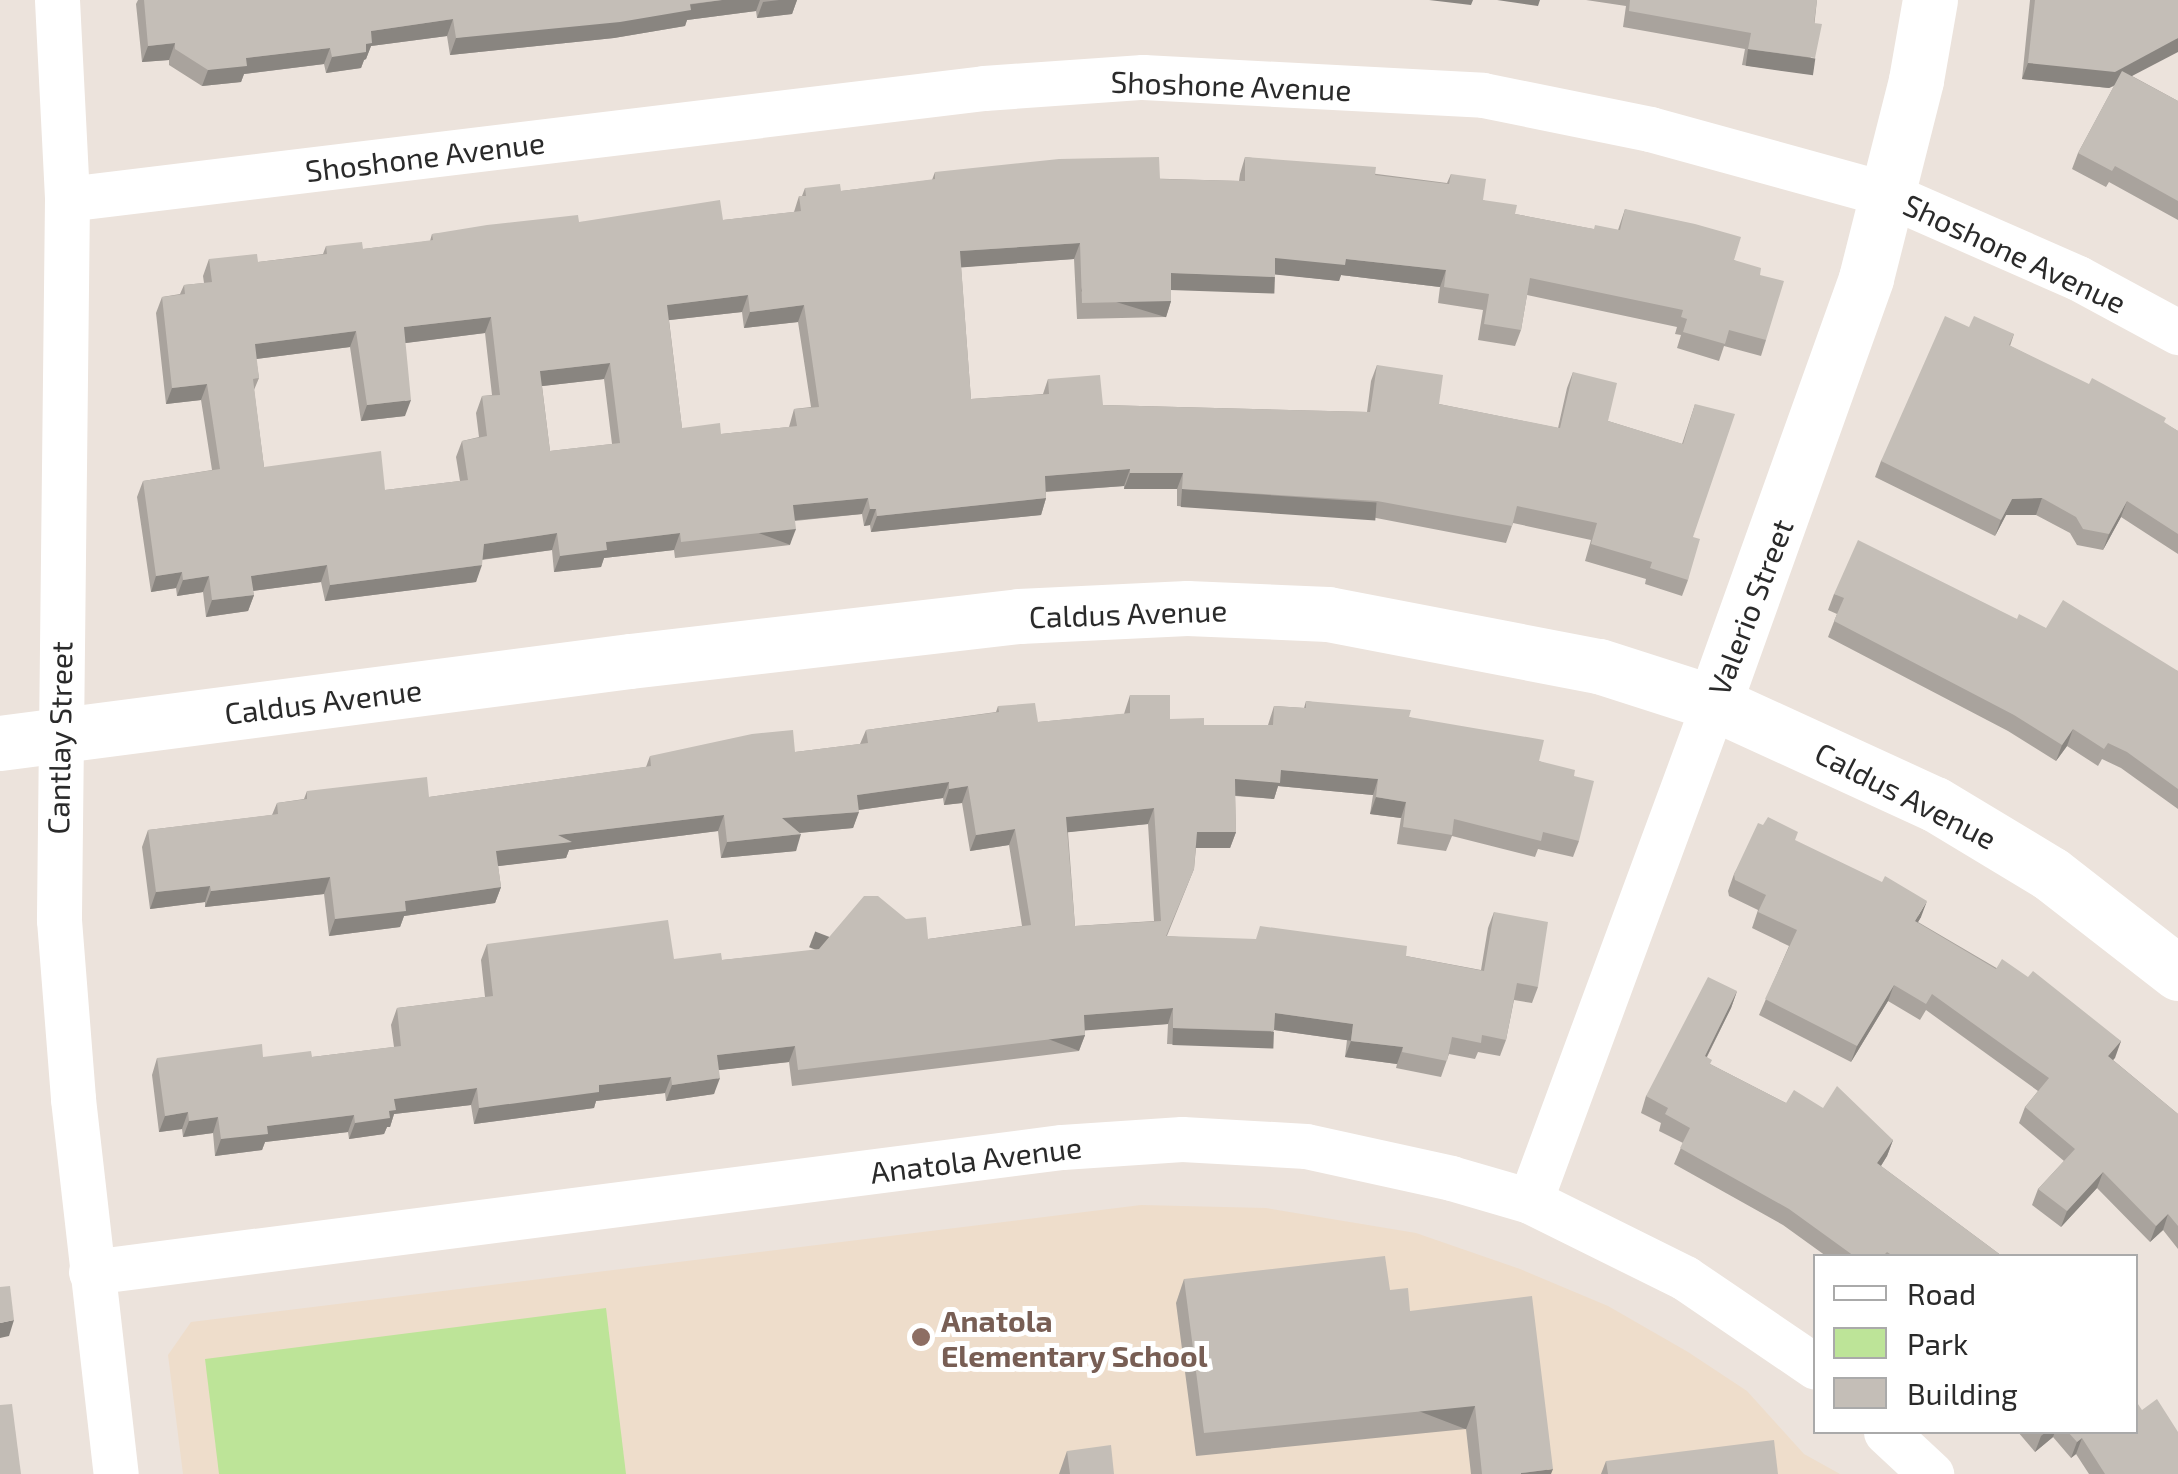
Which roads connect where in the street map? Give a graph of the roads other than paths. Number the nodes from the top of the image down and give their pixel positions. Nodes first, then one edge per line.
1 (57, 0) edge
2 (1930, 0) edge
3 (1889, 194) junction
4 (67, 199) junction
5 (2178, 332) edge
6 (1714, 703) junction
7 (60, 735) junction
8 (0, 742) edge
9 (2178, 973) edge
10 (1530, 1201) junction
11 (91, 1272) junction
12 (1813, 1364) edge
13 (1888, 1434) edge
14 (116, 1474) edge
15 (1931, 1474) edge

1 - 4 street, Cantlay Street
2 - 3 street, Valerio Street
3 - 4 street, Shoshone Avenue
3 - 5 street, Shoshone Avenue
3 - 6 street, Valerio Street
4 - 7 street, Cantlay Street
6 - 7 street, Caldus Avenue
6 - 9 street, Caldus Avenue
6 - 10 street, Valerio Street
7 - 8 street, Caldus Avenue
7 - 11 street, Cantlay Street
10 - 11 street, Anatola Avenue
10 - 12 street, Anatola Avenue
11 - 14 street, Cantlay Street
13 - 15 street

